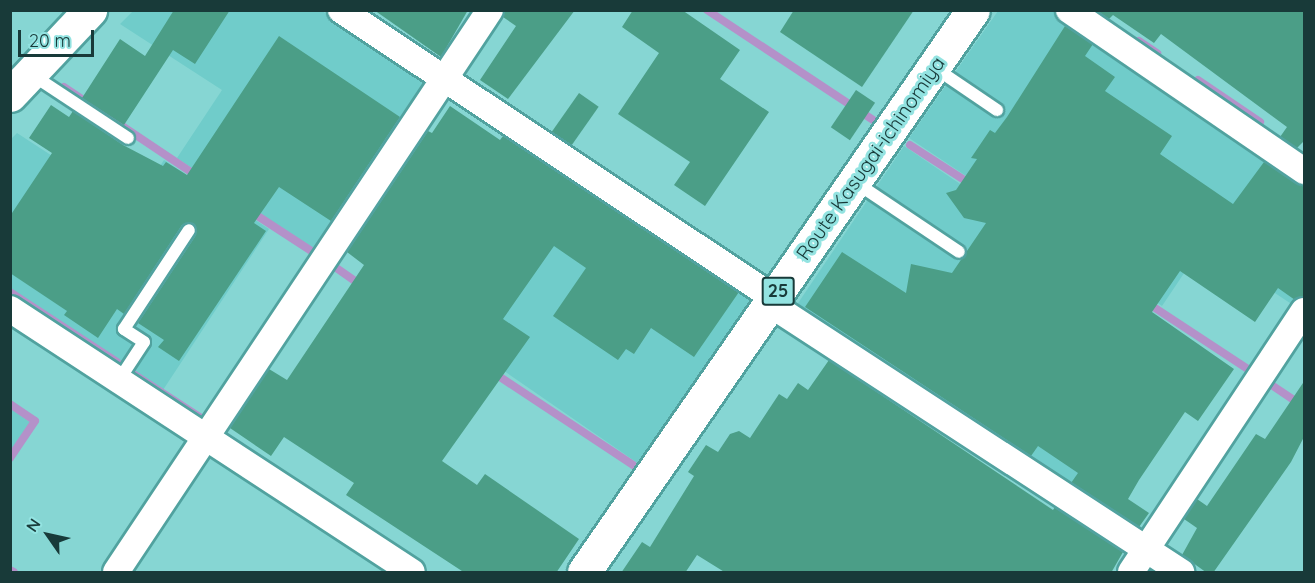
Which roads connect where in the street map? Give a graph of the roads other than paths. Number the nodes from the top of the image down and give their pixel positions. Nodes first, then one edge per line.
1 (90, 10) edge
2 (341, 10) edge
3 (490, 10) edge
4 (973, 10) edge
5 (1069, 10) edge
6 (933, 67) junction
7 (445, 79) junction
8 (20, 84) edge
9 (996, 110) dead end
10 (128, 138) dead end
11 (1305, 171) edge
12 (854, 182) junction
13 (189, 230) dead end
14 (958, 252) dead end
15 (772, 301) junction
16 (10, 309) edge
17 (1305, 311) edge
18 (119, 380) junction
19 (207, 437) junction
20 (1147, 549) junction
21 (116, 573) edge
22 (412, 573) edge
23 (584, 573) edge
24 (1131, 573) edge
25 (1181, 573) edge

1 - 8 main road
2 - 7 street
3 - 7 street
4 - 6 main road, Route Kasugai-ichinomiya / 25
5 - 11 street
6 - 9 lane
6 - 12 main road, Route Kasugai-ichinomiya / 25
7 - 15 street
7 - 19 street
8 - 10 lane
12 - 14 lane
12 - 15 main road, Route Kasugai-ichinomiya / 25
13 - 18 lane
15 - 20 street
15 - 23 main road, Route Kasugai-ichinomiya / 25
16 - 18 street
17 - 20 street
18 - 19 street
19 - 21 street
19 - 22 street
20 - 24 street
20 - 25 street

